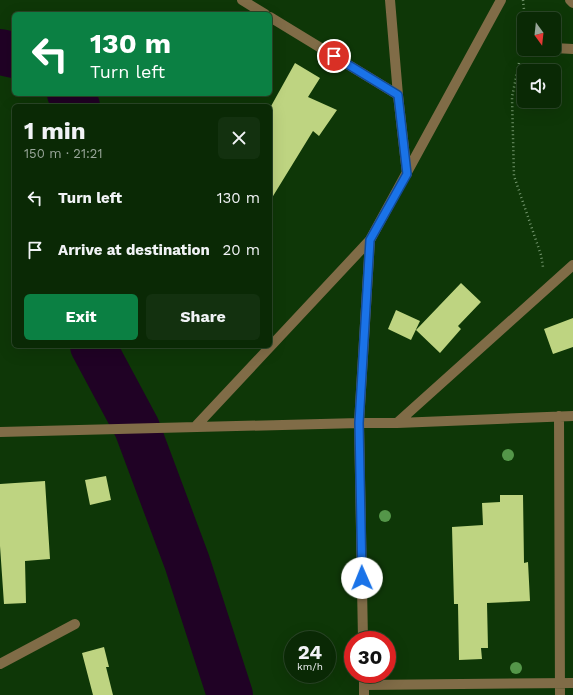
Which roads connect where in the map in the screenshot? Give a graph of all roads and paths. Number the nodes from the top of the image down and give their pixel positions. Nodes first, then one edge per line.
1 (242, 0) edge
2 (390, 0) edge
3 (501, 0) edge
4 (523, 0) edge
5 (570, 0) edge
6 (573, 3) edge
7 (262, 12) edge
8 (524, 12) edge
9 (272, 18) edge
10 (561, 48) edge
11 (573, 49) edge
12 (521, 56) edge
13 (398, 95) junction
14 (407, 174) junction
15 (370, 240) junction
16 (573, 265) edge
17 (546, 288) junction
18 (272, 345) edge
19 (269, 348) edge
20 (559, 416) junction
21 (573, 416) edge
22 (359, 423) junction
23 (397, 423) junction
24 (195, 427) junction
25 (0, 432) edge
26 (75, 624) dead end
27 (363, 631) edge
28 (0, 664) edge
29 (560, 683) junction
30 (573, 683) edge
31 (364, 690) edge
32 (560, 695) edge

1 - 7 street
2 - 13 street
3 - 14 street
4 - 8 path
5 - 6 street
9 - 13 street
10 - 11 street
12 - 17 path
13 - 14 street
14 - 15 street
15 - 18 street
15 - 22 street
16 - 17 street
17 - 23 street
19 - 24 street
20 - 21 street
20 - 23 street
20 - 29 street
22 - 23 street
22 - 24 street
22 - 27 street
24 - 25 street
26 - 28 street
29 - 30 street
29 - 31 street
29 - 32 street

